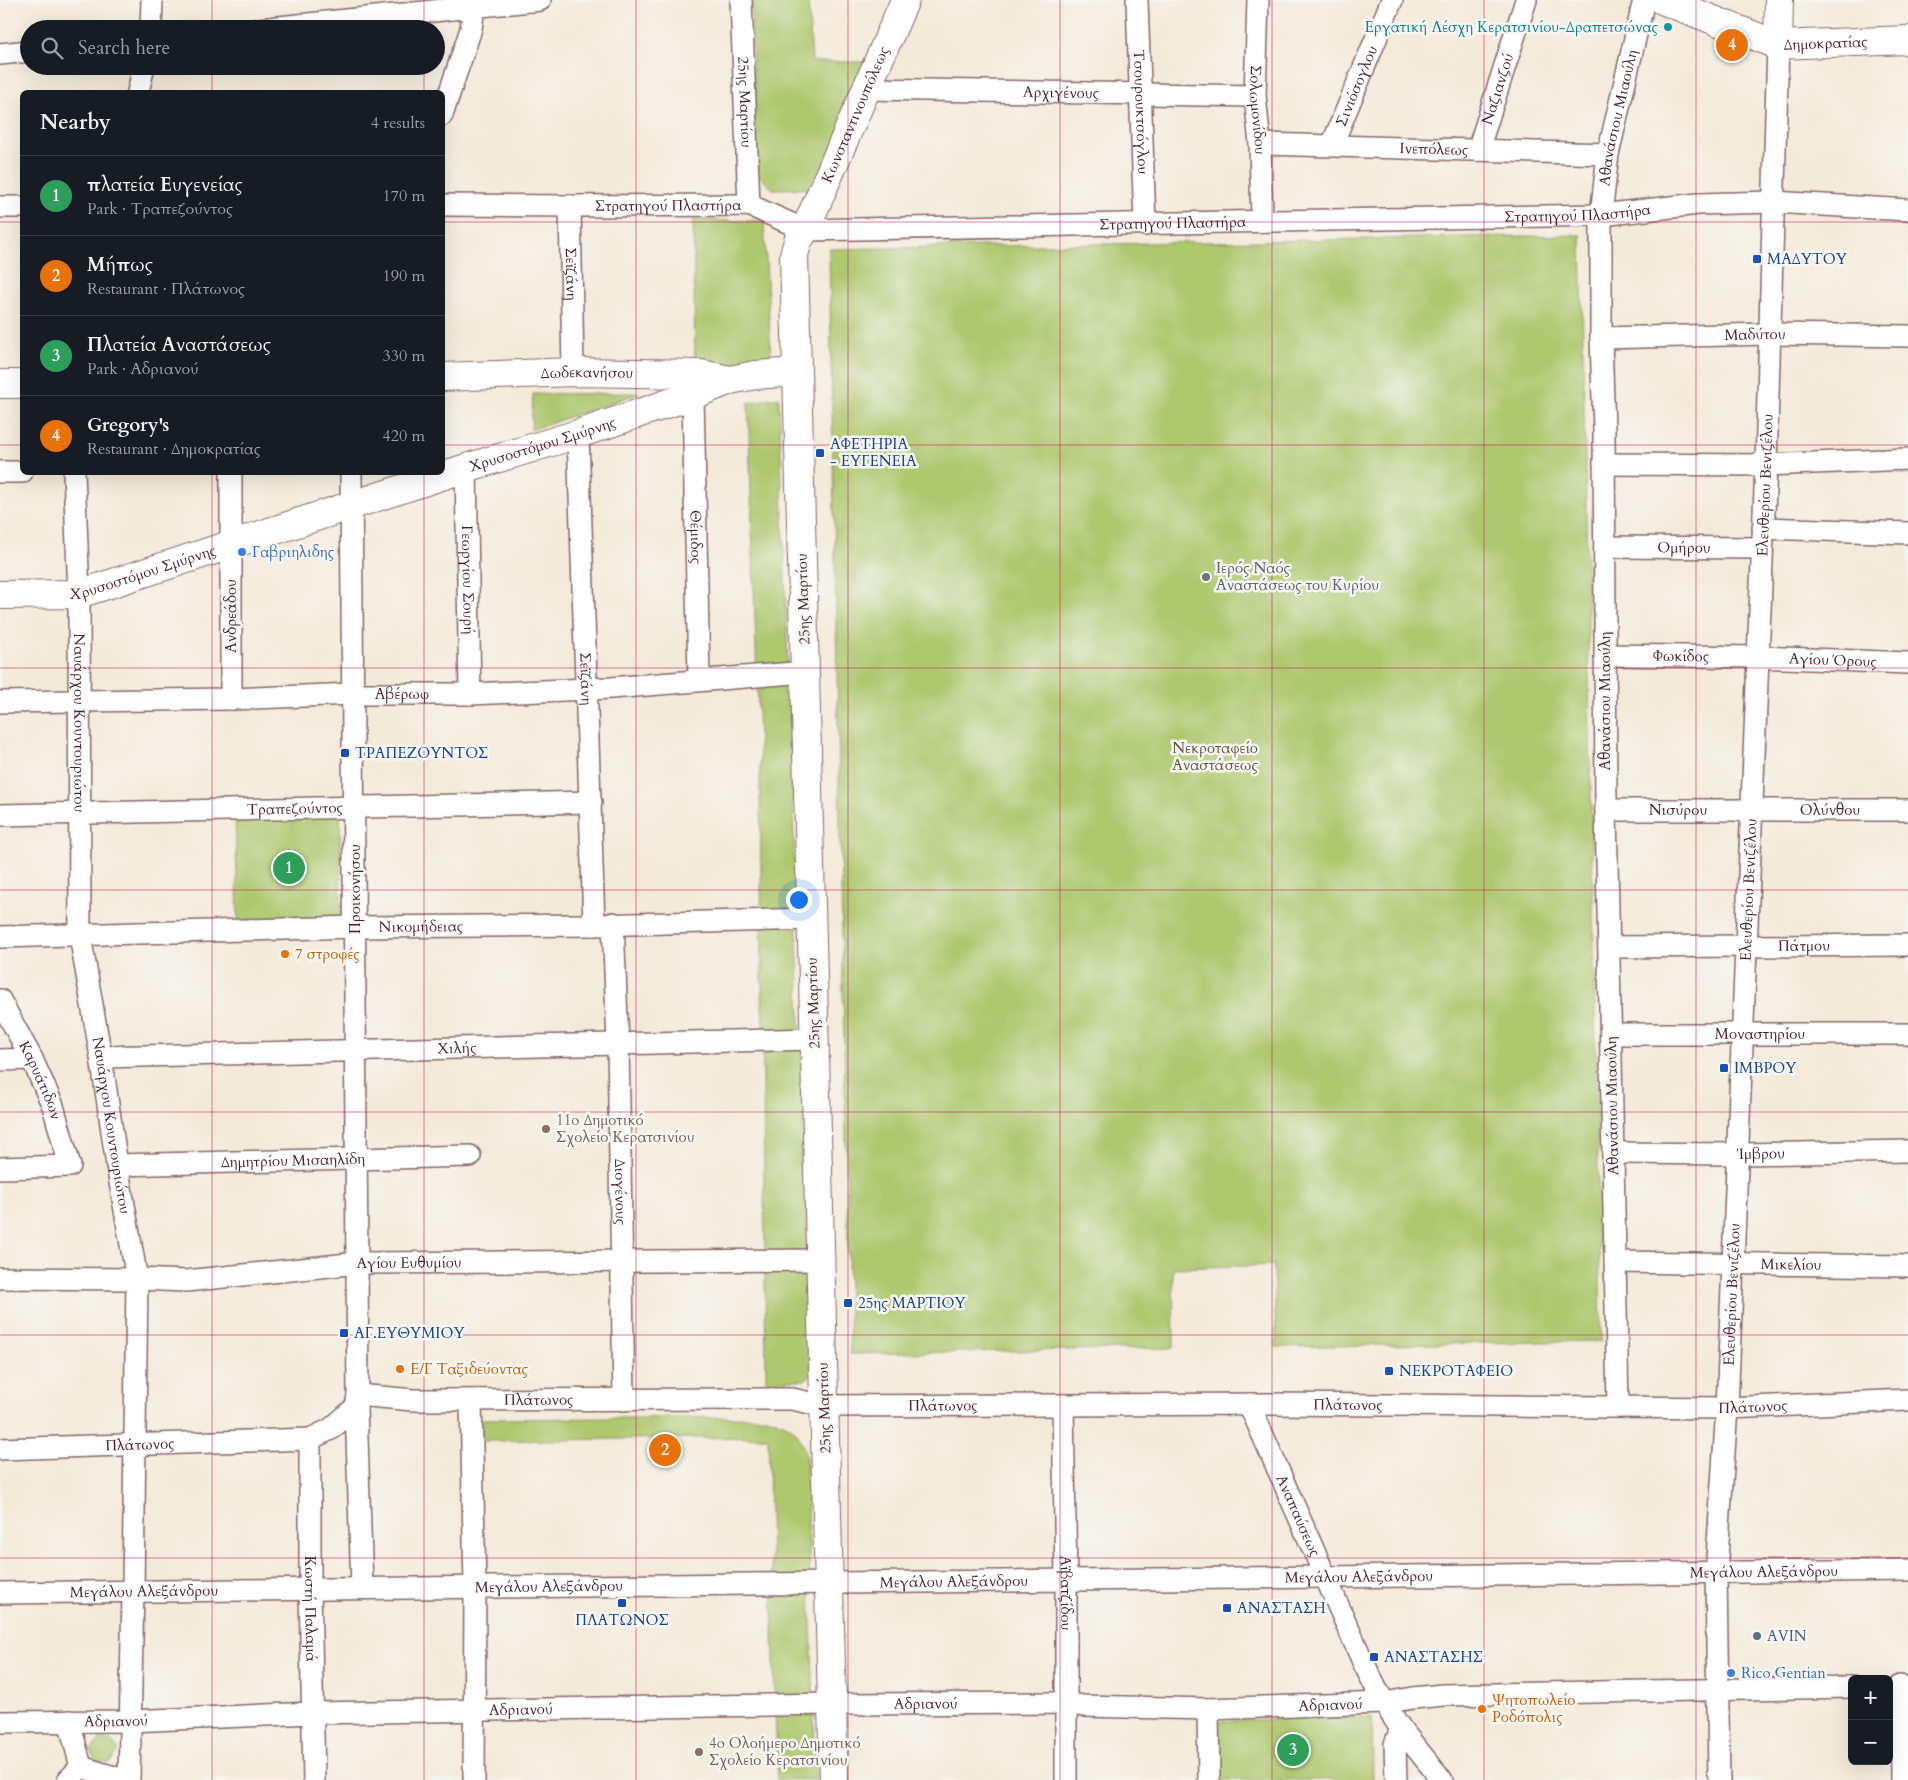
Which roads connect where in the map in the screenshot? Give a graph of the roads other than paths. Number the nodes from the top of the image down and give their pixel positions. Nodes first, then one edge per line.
1 (152, 0) edge
2 (540, 0) edge
3 (741, 0) edge
4 (905, 0) edge
5 (1137, 0) edge
6 (1258, 0) edge
7 (1392, 0) edge
8 (1526, 0) edge
9 (1644, 0) edge
10 (1662, 0) edge
11 (1778, 0) edge
12 (475, 3) edge
13 (151, 20) edge
14 (334, 20) edge
15 (1908, 40) edge
16 (1778, 45) junction
17 (20, 52) edge
18 (0, 54) edge
19 (142, 75) edge
20 (866, 89) junction
21 (138, 90) edge
22 (1141, 95) junction
23 (1255, 96) junction
24 (445, 106) edge
25 (1260, 144) junction
26 (1332, 145) junction
27 (1478, 150) junction
28 (1608, 154) junction
29 (1773, 202) junction
30 (445, 205) edge
31 (749, 205) junction
32 (570, 206) junction
33 (0, 207) edge
34 (20, 207) edge
35 (1908, 210) edge
36 (1601, 216) junction
37 (1262, 221) junction
38 (1145, 225) junction
39 (805, 230) junction
40 (1769, 334) junction
41 (1908, 336) edge
42 (1601, 338) junction
43 (573, 372) junction
44 (797, 372) junction
45 (445, 377) edge
46 (730, 380) junction
47 (0, 384) edge
48 (20, 384) edge
49 (693, 395) junction
50 (578, 434) junction
51 (1908, 459) edge
52 (1604, 464) junction
53 (1766, 465) junction
54 (466, 468) junction
55 (0, 472) edge
56 (20, 472) edge
57 (74, 475) edge
58 (231, 475) edge
59 (351, 475) edge
60 (445, 475) edge
61 (445, 475) edge
62 (351, 506) junction
63 (1908, 533) edge
64 (1762, 538) junction
65 (231, 544) junction
66 (1605, 547) junction
67 (79, 594) junction
68 (0, 595) edge
69 (1605, 654) junction
70 (1758, 657) junction
71 (1908, 663) edge
72 (805, 672) junction
73 (699, 680) junction
74 (585, 689) junction
75 (352, 694) junction
76 (470, 694) junction
77 (231, 699) junction
78 (0, 702) edge
79 (79, 702) junction
80 (591, 802) junction
81 (354, 807) junction
82 (1606, 810) junction
83 (1752, 810) junction
84 (1908, 810) edge
85 (80, 813) junction
86 (0, 815) edge
87 (811, 919) junction
88 (604, 924) junction
89 (355, 927) junction
90 (80, 935) junction
91 (0, 937) edge
92 (1908, 945) edge
93 (1746, 946) junction
94 (1609, 947) junction
95 (0, 1000) edge
96 (1611, 1034) junction
97 (1742, 1034) junction
98 (1908, 1034) edge
99 (814, 1039) junction
100 (618, 1044) junction
101 (356, 1051) junction
102 (101, 1057) junction
103 (32, 1059) junction
104 (0, 1060) edge
105 (1908, 1151) edge
106 (1613, 1153) junction
107 (1737, 1154) junction
108 (470, 1156) dead end
109 (356, 1158) junction
110 (116, 1165) junction
111 (0, 1168) edge
112 (820, 1260) junction
113 (622, 1262) junction
114 (1616, 1262) junction
115 (358, 1263) junction
116 (1733, 1264) junction
117 (1908, 1266) edge
118 (0, 1278) edge
119 (137, 1279) junction
120 (624, 1400) junction
121 (1908, 1400) edge
122 (357, 1401) junction
123 (471, 1401) junction
124 (1249, 1404) junction
125 (1063, 1405) junction
126 (824, 1406) junction
127 (1618, 1407) junction
128 (1727, 1408) junction
129 (310, 1439) junction
130 (134, 1445) junction
131 (0, 1449) edge
132 (1908, 1570) edge
133 (1716, 1572) junction
134 (1325, 1577) junction
135 (1066, 1580) junction
136 (829, 1583) junction
137 (475, 1587) junction
138 (362, 1588) junction
139 (310, 1589) junction
140 (133, 1591) junction
141 (0, 1593) edge
142 (1899, 1686) edge
143 (1848, 1687) edge
144 (1718, 1689) junction
145 (1066, 1703) junction
146 (1384, 1703) junction
147 (832, 1704) junction
148 (1208, 1709) junction
149 (474, 1711) junction
150 (313, 1713) junction
151 (130, 1721) junction
152 (0, 1722) edge
153 (69, 1722) junction
154 (1401, 1729) junction
155 (75, 1774) edge
156 (124, 1780) edge
157 (129, 1780) edge
158 (314, 1780) edge
159 (474, 1780) edge
160 (834, 1780) edge
161 (1066, 1780) edge
162 (1209, 1780) edge
163 (1396, 1780) edge
164 (1442, 1780) edge
165 (1719, 1780) edge
166 (1901, 1780) edge

1 - 13 street
2 - 12 street
3 - 31 street, 25ης Μαρτίου
4 - 20 street, Κωνσταντινουπόλεως
5 - 22 street, Τσουρουκτσόγλου
6 - 23 street, Σολωμονίδου
7 - 26 street, Σινιόσογλου
8 - 27 street, Ναζιανζού
9 - 28 street, Αθανάσιου Μιαούλη
10 - 16 street, Δημοκρατίας
11 - 16 street, Ελευθερίου Βενιζέλου
12 - 14 street
12 - 24 street
15 - 16 street, Δημοκρατίας
16 - 29 street, Ελευθερίου Βενιζέλου
17 - 18 street
19 - 21 street
20 - 22 street, Αρχιγένους
20 - 39 street, Κωνσταντινουπόλεως
22 - 23 street, Αρχιγένους
22 - 38 street, Τσουρουκτσόγλου
23 - 25 street, Σολωμονίδου
25 - 26 street, Ινεπόλεως
25 - 37 street, Σολωμονίδου
26 - 27 street, Ινεπόλεως
27 - 28 street, Ινεπόλεως
28 - 36 street, Αθανάσιου Μιαούλη
29 - 35 street, Στρατηγού Πλαστήρα
29 - 36 street, Στρατηγού Πλαστήρα
29 - 40 street, Ελευθερίου Βενιζέλου
30 - 32 street, Στρατηγού Πλαστήρα
31 - 32 street, Στρατηγού Πλαστήρα
31 - 39 street, Στρατηγού Πλαστήρα
32 - 43 street, Σεϊζάνη
33 - 34 street
36 - 37 street, Στρατηγού Πλαστήρα
36 - 42 street, Αθανάσιου Μιαούλη
37 - 38 street, Στρατηγού Πλαστήρα
38 - 39 street, Στρατηγού Πλαστήρα
39 - 44 street, 25ης Μαρτίου
40 - 41 street, Μαδύτου
40 - 42 street, Μαδύτου
40 - 53 street, Ελευθερίου Βενιζέλου
42 - 52 street, Αθανάσιου Μιαούλη
43 - 45 street, Δωδεκανήσου
43 - 46 street, Δωδεκανήσου
44 - 46 street, Χρυσοστόμου Σμύρνης
44 - 72 street, 25ης Μαρτίου
46 - 49 street, Χρυσοστόμου Σμύρνης
47 - 48 street
49 - 50 street, Χρυσοστόμου Σμύρνης
49 - 73 street, Θέμιδος
50 - 54 street, Χρυσοστόμου Σμύρνης
50 - 74 street, Σεϊζάνη
51 - 53 street
52 - 53 street
52 - 66 street, Αθανάσιου Μιαούλη
53 - 64 street, Ελευθερίου Βενιζέλου
54 - 60 street, Χρυσοστόμου Σμύρνης
54 - 76 street, Γεωργίου Σουρή
55 - 56 street
57 - 67 street, Ναυάρχου Κουντουριώτου
58 - 65 street, Ανδρεάδου
59 - 62 street, Προικονήσου
61 - 62 street, Χρυσοστόμου Σμύρνης
62 - 65 street, Χρυσοστόμου Σμύρνης
62 - 75 street, Προικονήσου
63 - 64 street, Ομήρου
64 - 66 street, Ομήρου
64 - 70 street, Ελευθερίου Βενιζέλου
65 - 67 street, Χρυσοστόμου Σμύρνης
65 - 77 street, Ανδρεάδου
66 - 69 street, Αθανάσιου Μιαούλη
67 - 68 street, Χρυσοστόμου Σμύρνης
67 - 79 street, Ναυάρχου Κουντουριώτου
69 - 70 street, Φωκίδος
69 - 82 street, Αθανάσιου Μιαούλη
70 - 71 street, Αγίου Όρους
70 - 83 street, Ελευθερίου Βενιζέλου
72 - 73 street, Αβέρωφ
72 - 87 street, 25ης Μαρτίου
73 - 74 street, Αβέρωφ
74 - 76 street, Αβέρωφ
74 - 80 street, Σεϊζάνη
75 - 76 street, Αβέρωφ
75 - 77 street, Αβέρωφ
75 - 81 street, Προικονήσου
77 - 79 street, Αβέρωφ
78 - 79 street, Αβέρωφ
79 - 85 street, Ναυάρχου Κουντουριώτου
80 - 81 street, Τραπεζούντος
80 - 88 street, Σεϊζάνη
81 - 85 street, Τραπεζούντος
81 - 89 street, Προικονήσου
82 - 83 street, Νισύρου
82 - 94 street, Αθανάσιου Μιαούλη
83 - 84 street, Ολύνθου
83 - 93 street, Ελευθερίου Βενιζέλου
85 - 86 street, Τραπεζούντος
85 - 90 street, Ναυάρχου Κουντουριώτου
87 - 88 street, Νικομήδειας
87 - 99 street, 25ης Μαρτίου
88 - 89 street, Νικομήδειας
88 - 100 street, Διογένους
89 - 90 street, Νικομήδειας
89 - 101 street, Προικονήσου
90 - 91 street, Νικομήδειας
90 - 102 street, Ναυάρχου Κουντουριώτου
92 - 93 street, Πάτμου
93 - 94 street, Πάτμου
93 - 97 street, Ελευθερίου Βενιζέλου
94 - 96 street, Αθανάσιου Μιαούλη
95 - 103 street, Καρυάτιδων
96 - 97 street, Μοναστηρίου
96 - 106 street, Αθανάσιου Μιαούλη
97 - 98 street, Μοναστηρίου
97 - 107 street, Ελευθερίου Βενιζέλου
99 - 100 street, Χιλής
99 - 112 street, 25ης Μαρτίου
100 - 101 street, Χιλής
100 - 113 street, Διογένους
101 - 102 street, Χιλής
101 - 109 street, Προικονήσου
102 - 110 street, Ναυάρχου Κουντουριώτου
103 - 104 street
103 - 111 street, Καρυάτιδων
105 - 107 street, Ίμβρου
106 - 107 street, Ίμβρου
106 - 114 street, Αθανάσιου Μιαούλη
107 - 116 street, Ελευθερίου Βενιζέλου
108 - 109 street, Δημητρίου Μισαηλίδη
109 - 110 street, Δημητρίου Μισαηλίδη
109 - 115 street, Προικονήσου
110 - 119 street, Ναυάρχου Κουντουριώτου
112 - 113 street, Αγίου Ευθυμίου
112 - 126 street, 25ης Μαρτίου
113 - 115 street, Αγίου Ευθυμίου
113 - 120 street, Διογένους
114 - 116 street, Μικελίου
114 - 127 street, Αθανάσιου Μιαούλη
115 - 119 street, Αγίου Ευθυμίου
115 - 122 street, Προικονήσου
116 - 117 street, Μικελίου
116 - 128 street, Ελευθερίου Βενιζέλου
118 - 119 street, Αγίου Ευθυμίου
119 - 130 street, Ναυάρχου Κουντουριώτου
120 - 123 street, Πλάτωνος
120 - 126 street, Πλάτωνος
121 - 128 street, Πλάτωνος
122 - 123 street, Πλάτωνος
122 - 129 street, Πλάτωνος
122 - 138 street, Προικονήσου
123 - 137 street
124 - 125 street, Πλάτωνος
124 - 127 street, Πλάτωνος
124 - 134 street, Αναπαύσεως
125 - 126 street, Πλάτωνος
125 - 135 street, Αϊβατζίδου
126 - 136 street, 25ης Μαρτίου
127 - 128 street, Πλάτωνος
128 - 133 street, Ελευθερίου Βενιζέλου
129 - 130 street, Πλάτωνος
129 - 139 street, Κωστή Παλαμά
130 - 131 street, Πλάτωνος
130 - 140 street, Ναυάρχου Κουντουριώτου
132 - 133 street, Μεγάλου Αλεξάνδρου
133 - 134 street, Μεγάλου Αλεξάνδρου
133 - 144 street, Ελευθερίου Βενιζέλου
134 - 135 street, Μεγάλου Αλεξάνδρου
134 - 146 street, Αναπαύσεως
135 - 136 street, Μεγάλου Αλεξάνδρου
135 - 145 street, Αϊβατζίδου
136 - 137 street, Μεγάλου Αλεξάνδρου
136 - 147 street, 25ης Μαρτίου
137 - 138 street, Μεγάλου Αλεξάνδρου
137 - 149 street
138 - 139 street, Μεγάλου Αλεξάνδρου
139 - 140 street, Μεγάλου Αλεξάνδρου
139 - 150 street, Κωστή Παλαμά
140 - 141 street, Μεγάλου Αλεξάνδρου
140 - 151 street, Ναυάρχου Κουντουριώτου
142 - 166 street
143 - 144 street, Αδριανού
144 - 146 street, Αδριανού
144 - 165 street, Ελευθερίου Βενιζέλου
145 - 147 street, Αδριανού
145 - 148 street, Αδριανού
145 - 161 street, Αϊβατζίδου
146 - 148 street, Αδριανού
146 - 154 street, Αναπαύσεως
147 - 149 street, Αδριανού
147 - 160 street, 25ης Μαρτίου
148 - 162 street
149 - 150 street, Αδριανού
149 - 159 street
150 - 151 street, Αδριανού
150 - 158 street, Κωστή Παλαμά
151 - 153 street, Αδριανού
151 - 157 street, Ναυάρχου Κουντουριώτου
152 - 153 street, Αδριανού
153 - 155 street
154 - 163 street
154 - 164 street, Αναπαύσεως
155 - 156 street

